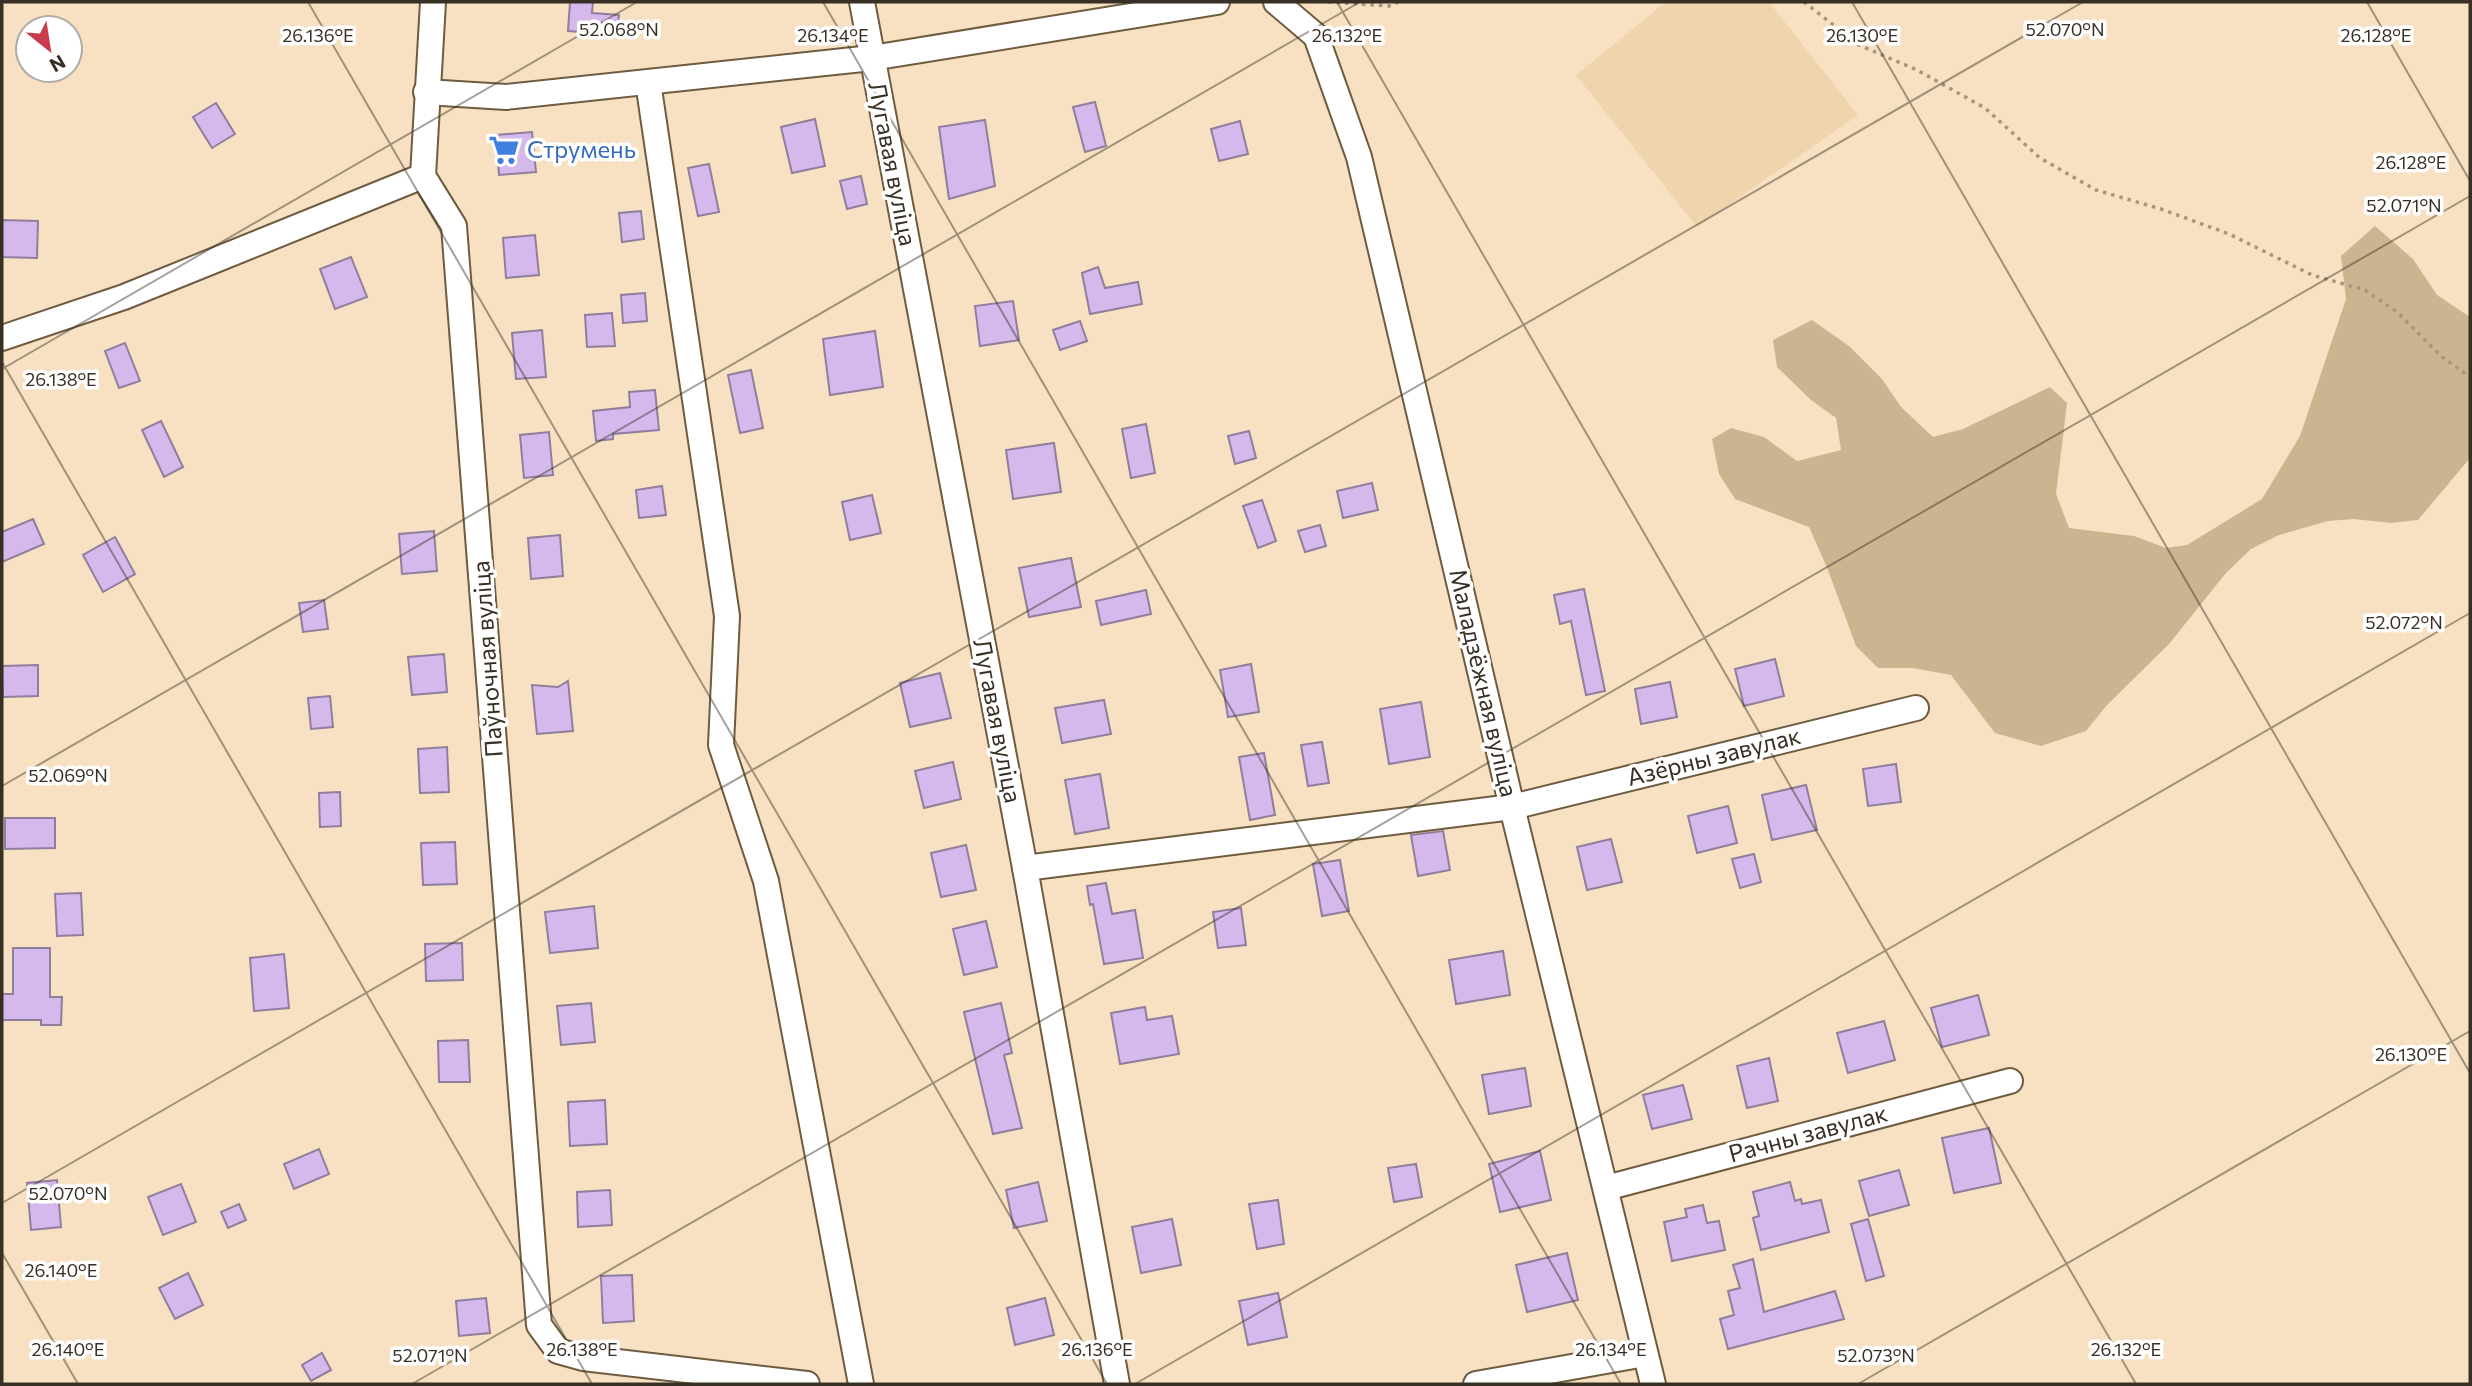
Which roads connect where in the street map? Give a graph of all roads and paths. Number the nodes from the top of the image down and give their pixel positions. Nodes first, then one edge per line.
1 (433, 2) edge
2 (862, 2) edge
3 (1217, 2) edge
4 (1276, 2) edge
5 (1328, 2) edge
6 (1398, 2) edge
7 (1804, 2) edge
8 (872, 58) junction
9 (648, 82) junction
10 (426, 92) junction
11 (423, 176) junction
12 (2, 338) edge
13 (2470, 377) edge
14 (1916, 708) dead end
15 (1512, 807) junction
16 (1025, 868) junction
17 (2010, 1081) dead end
18 (1606, 1188) junction
19 (1645, 1354) junction
20 (807, 1384) edge
21 (861, 1384) edge
22 (1117, 1384) edge
23 (1476, 1384) edge
24 (1653, 1384) edge

1 - 10 street
2 - 8 street, Лугавая вуліца
3 - 8 street
4 - 15 street, Маладзёжная вуліца
5 - 6 path
7 - 13 path
8 - 9 street
8 - 16 street, Лугавая вуліца
9 - 10 street
9 - 21 street
10 - 11 street
11 - 12 street
11 - 20 street, Паўночная вуліца
14 - 15 street, Азёрны завулак
15 - 16 street, Азёрны завулак
15 - 18 street, Маладзёжная вуліца
16 - 22 street, Лугавая вуліца
17 - 18 street, Рачны завулак
18 - 19 street, Маладзёжная вуліца
19 - 23 street
19 - 24 street, Маладзёжная вуліца

